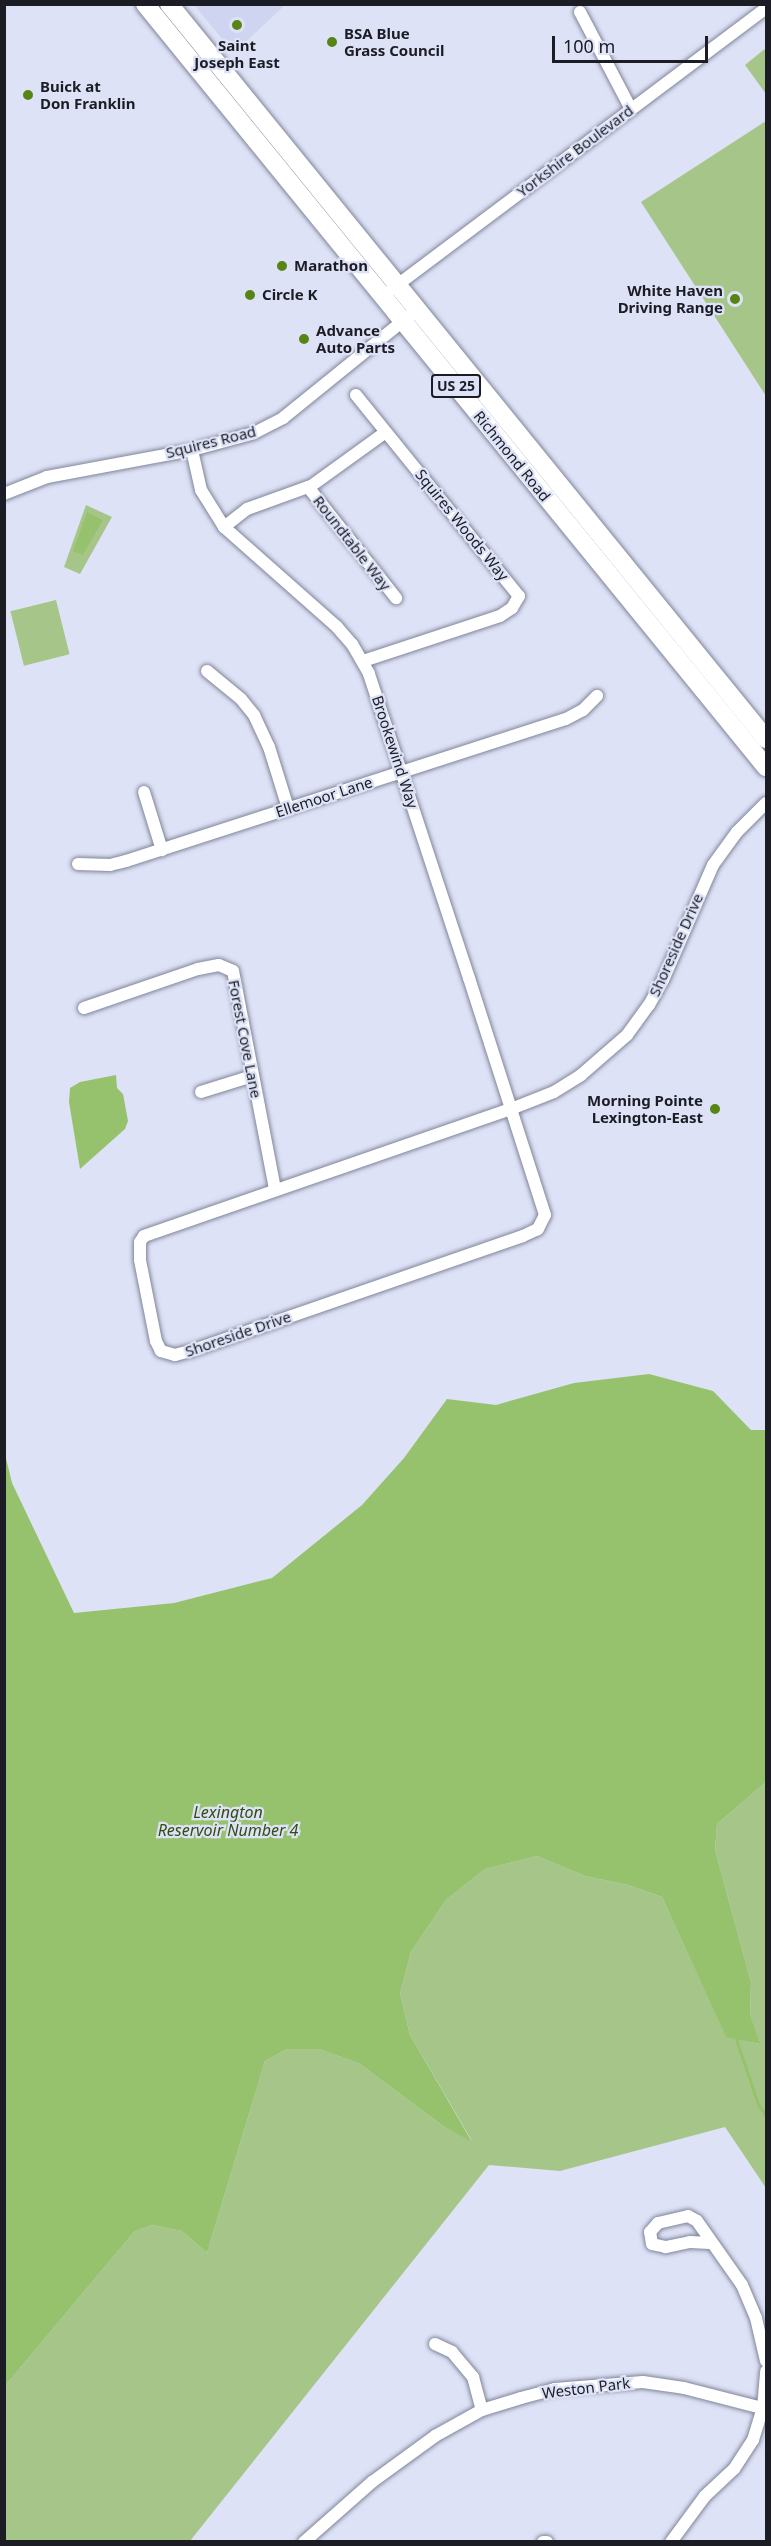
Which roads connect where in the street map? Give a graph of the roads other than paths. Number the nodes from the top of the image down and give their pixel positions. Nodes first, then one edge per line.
1 (144, 4) edge
2 (169, 4) edge
3 (766, 8) edge
4 (580, 12) dead end
5 (631, 109) junction
6 (390, 290) junction
7 (410, 315) junction
8 (356, 395) dead end
9 (386, 432) junction
10 (192, 450) junction
11 (308, 487) junction
12 (4, 494) edge
13 (224, 527) junction
14 (396, 598) dead end
15 (363, 661) junction
16 (207, 671) dead end
17 (597, 696) dead end
18 (766, 739) edge
19 (766, 767) edge
20 (401, 772) junction
21 (144, 792) dead end
22 (766, 803) edge
23 (288, 808) junction
24 (162, 850) junction
25 (78, 864) dead end
26 (84, 1008) dead end
27 (252, 1076) junction
28 (201, 1092) dead end
29 (511, 1109) junction
30 (275, 1190) junction
31 (710, 2243) dead end
32 (435, 2344) dead end
33 (766, 2361) edge
34 (766, 2371) edge
35 (765, 2408) edge
36 (482, 2410) junction
37 (304, 2541) edge
38 (671, 2541) edge

1 - 6 highway, Richmond Road / US 25
2 - 6 highway, Richmond Road / US 25
3 - 5 street, Yorkshire Boulevard
4 - 5 street
5 - 6 street, Yorkshire Boulevard
6 - 7 highway, Richmond Road / US 25
7 - 10 street, Squires Road
7 - 18 highway, Richmond Road / US 25
7 - 19 highway, Richmond Road / US 25
8 - 9 street, Squires Woods Way
9 - 11 street
9 - 15 street, Squires Woods Way
10 - 12 street, Squires Road
10 - 13 street, Brookewind Way
11 - 13 street
11 - 14 street, Roundtable Way
13 - 15 street, Brookewind Way
15 - 20 street, Brookewind Way
16 - 23 street
17 - 20 street, Ellemoor Lane
20 - 23 street, Ellemoor Lane
20 - 29 street, Brookewind Way
21 - 24 street
22 - 29 street, Shoreside Drive
23 - 24 street, Ellemoor Lane
24 - 25 street, Ellemoor Lane
26 - 27 street, Forest Cove Lane
27 - 28 street
27 - 30 street, Forest Cove Lane
29 - 30 street, Shoreside Drive
29 - 30 street, Shoreside Drive
31 - 33 street
32 - 36 street
34 - 35 street
35 - 36 street, Weston Park
35 - 38 street
36 - 37 street, Weston Park

